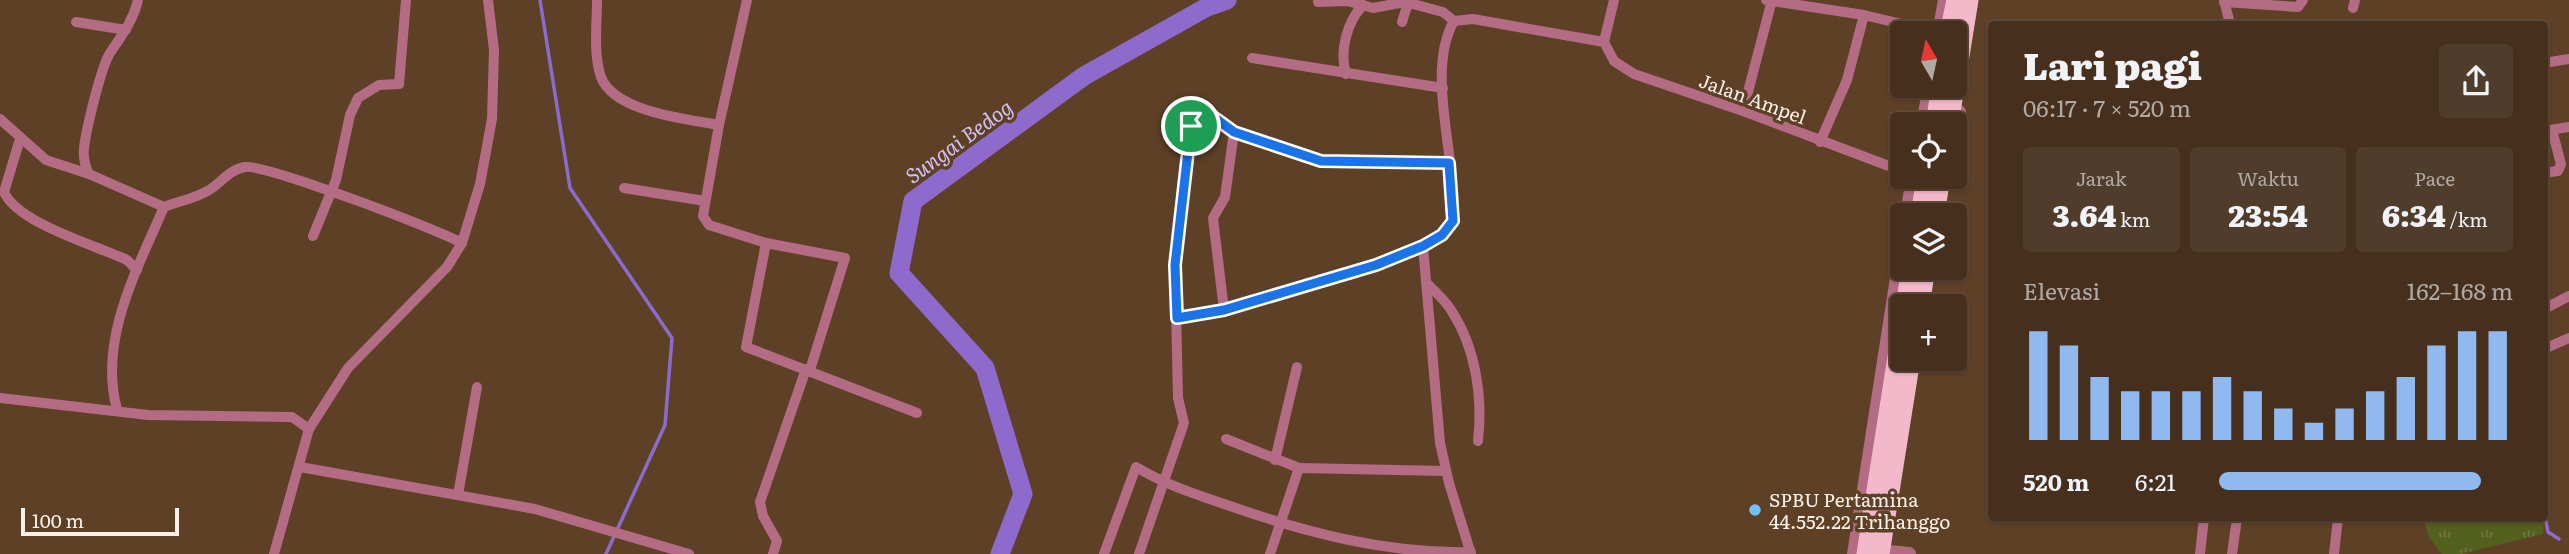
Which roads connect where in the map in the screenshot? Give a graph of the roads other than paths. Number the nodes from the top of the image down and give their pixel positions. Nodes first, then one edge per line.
1 (138, 0) edge
2 (406, 0) edge
3 (488, 0) edge
4 (597, 0) edge
5 (747, 0) edge
6 (1614, 0) edge
7 (1766, 0) edge
8 (1772, 0) edge
9 (1945, 0) edge
10 (1956, 0) edge
11 (1969, 0) edge
12 (1977, 0) edge
13 (2303, 0) edge
14 (2224, 1) edge
15 (1318, 2) edge
16 (1408, 3) junction
17 (1363, 5) junction
18 (1864, 15) junction
19 (1454, 21) junction
20 (1890, 21) edge
21 (1941, 21) edge
22 (1952, 21) edge
23 (2229, 21) edge
24 (76, 22) dead end
25 (1402, 22) dead end
26 (1967, 22) edge
27 (126, 30) junction
28 (1604, 42) junction
29 (1967, 46) edge
30 (1252, 58) dead end
31 (2569, 59) edge
32 (2548, 62) edge
33 (1346, 74) junction
34 (1443, 88) junction
35 (1743, 111) junction
36 (0, 119) edge
37 (719, 125) junction
38 (2569, 127) edge
39 (2548, 130) edge
40 (1234, 132) junction
41 (20, 139) junction
42 (1820, 142) junction
43 (1449, 163) junction
44 (1890, 167) edge
45 (2548, 172) edge
46 (89, 174) junction
47 (624, 188) dead end
48 (330, 192) junction
49 (705, 201) junction
50 (164, 207) junction
51 (313, 236) dead end
52 (458, 241) junction
53 (766, 243) junction
54 (1423, 246) junction
55 (137, 270) junction
56 (1897, 280) edge
57 (1426, 282) junction
58 (2569, 296) edge
59 (2548, 307) edge
60 (1224, 310) junction
61 (1177, 318) junction
62 (2569, 338) edge
63 (2548, 347) edge
64 (1297, 367) dead end
65 (808, 370) junction
66 (1895, 371) edge
67 (1909, 371) edge
68 (1918, 371) edge
69 (477, 387) dead end
70 (0, 398) edge
71 (117, 409) junction
72 (917, 413) dead end
73 (309, 429) junction
74 (1226, 439) dead end
75 (1478, 441) dead end
76 (1275, 460) junction
77 (300, 467) junction
78 (1299, 468) junction
79 (1446, 471) junction
80 (1164, 484) junction
81 (458, 495) junction
82 (2204, 521) edge
83 (2236, 521) edge
84 (2338, 521) edge
85 (1279, 523) junction
86 (1417, 553) edge
87 (1471, 553) edge
88 (274, 554) edge
89 (689, 554) edge
90 (773, 554) edge
91 (1104, 554) edge
92 (1139, 554) edge
93 (1270, 554) edge
94 (1854, 554) edge
95 (1866, 554) edge
96 (1886, 554) edge
97 (1909, 554) edge
98 (2200, 554) edge
99 (2232, 554) edge
100 (2334, 554) edge

1 - 27 street
2 - 48 street
3 - 52 street
4 - 37 street
5 - 37 street
6 - 28 street
7 - 8 street
8 - 18 street
8 - 35 street
9 - 21 street
10 - 22 highway
11 - 26 highway
12 - 29 street
13 - 14 street
14 - 23 street
15 - 17 street
16 - 17 street
16 - 19 street
16 - 25 street
17 - 33 street
18 - 20 street
18 - 42 street
19 - 28 street
19 - 34 street
24 - 27 street
27 - 46 street
28 - 35 street, Jalan Ampel
30 - 33 street
31 - 32 street
33 - 34 street
34 - 43 street
35 - 42 street, Jalan Ampel
36 - 41 street
37 - 49 street
38 - 39 street
39 - 45 street
40 - 43 street
40 - 60 street
40 - 61 street
41 - 46 street
41 - 55 street
42 - 44 street, Jalan Ampel
43 - 54 street
46 - 50 street
47 - 49 street
48 - 50 street
48 - 51 street
48 - 52 street
49 - 53 street
50 - 55 street
52 - 73 street
53 - 65 street
53 - 65 street
54 - 57 street
54 - 60 street
55 - 71 street
56 - 94 street
57 - 75 street
57 - 79 street
58 - 59 street
60 - 61 street
61 - 80 street
62 - 63 street
64 - 76 street
65 - 72 street
65 - 90 street
66 - 95 highway
67 - 96 highway
68 - 96 street
69 - 81 street
70 - 71 street
71 - 73 street
73 - 77 street
74 - 76 street
76 - 78 street
77 - 81 street
77 - 88 street
78 - 79 street
78 - 85 street
79 - 87 street
80 - 85 street
80 - 91 street
80 - 92 street
81 - 89 street
82 - 98 street
83 - 99 street
84 - 100 street
85 - 86 street
85 - 93 street
86 - 87 street
96 - 97 street

